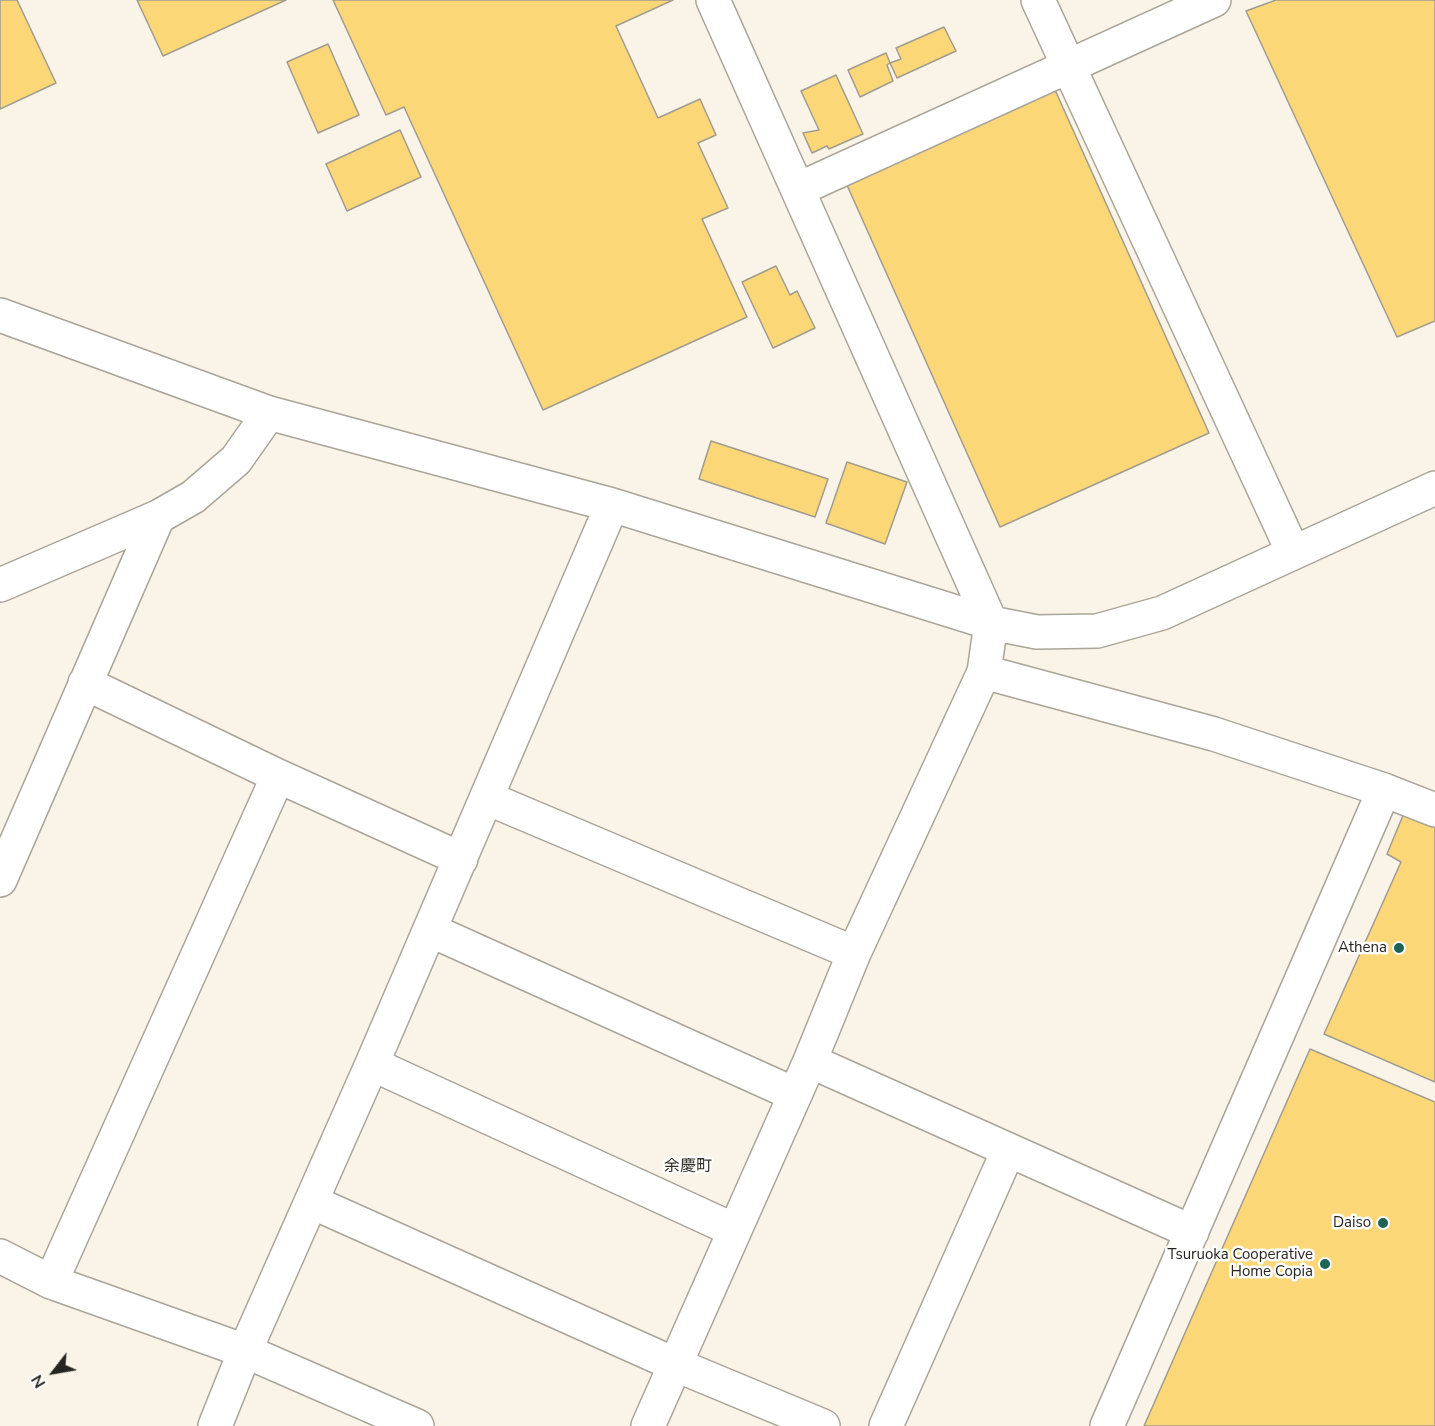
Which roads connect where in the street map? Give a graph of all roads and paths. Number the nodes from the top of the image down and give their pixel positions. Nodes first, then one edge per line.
1 (713, 0) edge
2 (1038, 0) edge
3 (1214, 0) edge
4 (1068, 66) junction
5 (799, 189) junction
6 (0, 315) edge
7 (268, 413) junction
8 (1435, 488) edge
9 (612, 505) junction
10 (158, 517) junction
11 (1293, 552) junction
12 (0, 585) edge
13 (991, 623) junction
14 (984, 672) junction
15 (85, 683) junction
16 (278, 776) junction
17 (1384, 790) junction
18 (487, 798) junction
19 (1435, 810) edge
20 (461, 859) junction
21 (0, 880) edge
22 (430, 930) junction
23 (854, 953) junction
24 (810, 1061) junction
25 (372, 1064) junction
26 (794, 1094) junction
27 (1008, 1150) junction
28 (312, 1202) junction
29 (734, 1230) junction
30 (1192, 1232) junction
31 (0, 1256) edge
32 (51, 1282) junction
33 (245, 1351) junction
34 (674, 1364) junction
35 (215, 1426) edge
36 (417, 1426) edge
37 (648, 1426) edge
38 (823, 1426) edge
39 (886, 1426) edge
40 (1107, 1426) edge

1 - 5 street
2 - 4 street
3 - 4 street
4 - 5 street
4 - 11 street
5 - 13 street
6 - 7 street
7 - 9 street
7 - 10 street
8 - 11 street
9 - 13 street
9 - 18 street
10 - 12 street
10 - 15 street
11 - 13 street
13 - 14 street
14 - 17 street
14 - 23 street
15 - 16 street
15 - 21 street
16 - 20 street
16 - 32 street
17 - 19 street
17 - 30 street
18 - 20 street
18 - 23 street
20 - 22 street
22 - 25 street
22 - 26 street
23 - 24 street
24 - 26 street
24 - 27 street
25 - 28 street
25 - 29 street
26 - 29 street
27 - 30 street
27 - 39 street
28 - 33 street
28 - 34 street
29 - 34 street
30 - 40 street
31 - 32 street
32 - 33 street
33 - 35 street
33 - 36 street
34 - 37 street
34 - 38 street

